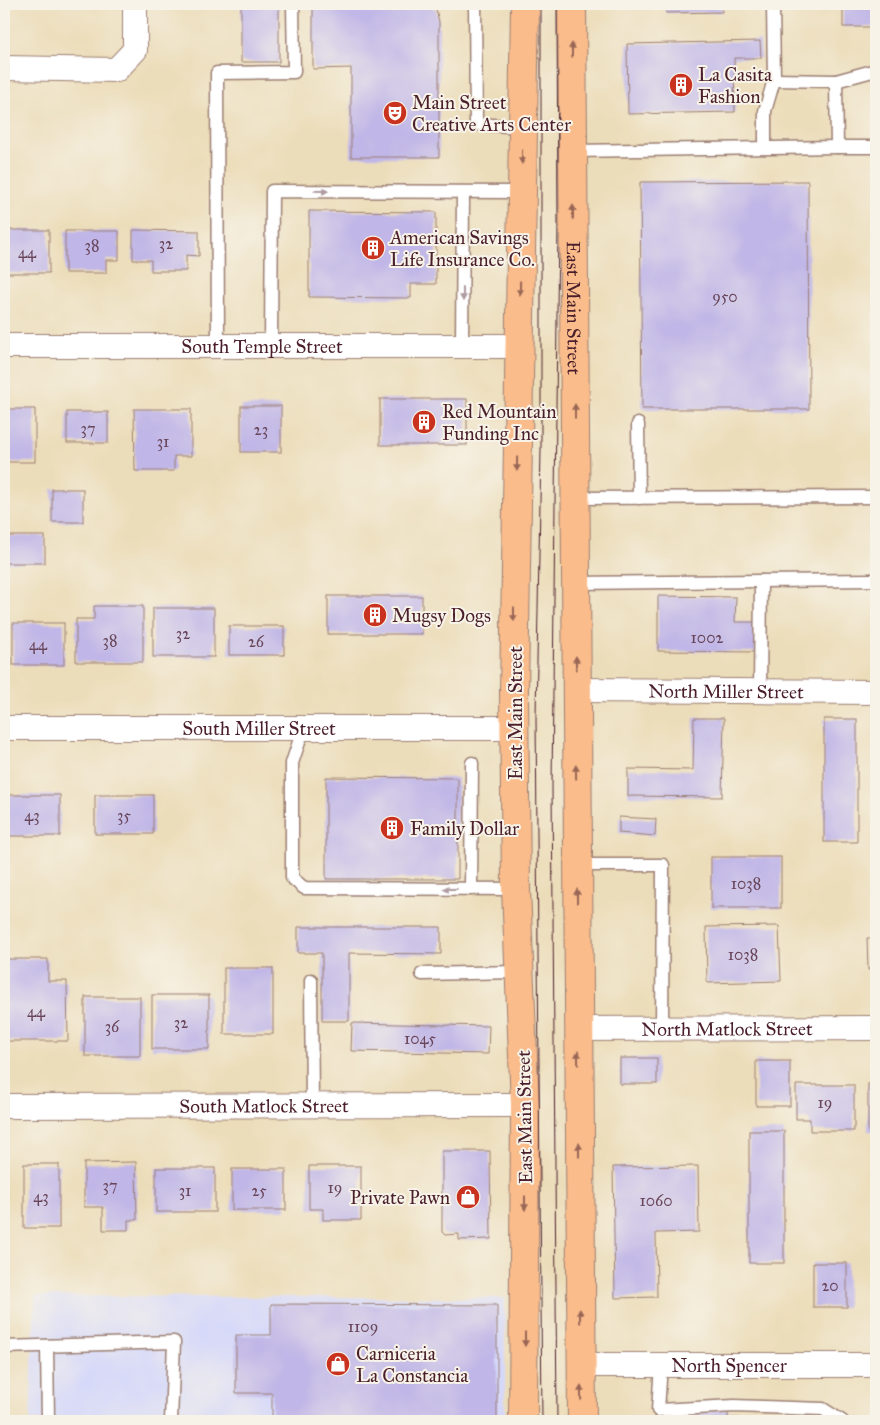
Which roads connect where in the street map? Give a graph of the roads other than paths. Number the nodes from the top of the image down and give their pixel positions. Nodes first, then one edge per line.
1 (135, 4) edge
2 (294, 4) edge
3 (475, 4) edge
4 (524, 4) edge
5 (572, 4) edge
6 (773, 4) edge
7 (4, 68) edge
8 (876, 70) edge
9 (774, 80) junction
10 (836, 81) junction
11 (523, 127) junction
12 (837, 147) junction
13 (876, 147) edge
14 (765, 148) junction
15 (573, 151) junction
16 (521, 192) junction
17 (463, 193) junction
18 (218, 345) junction
19 (271, 345) junction
20 (462, 345) junction
21 (4, 346) edge
22 (520, 346) junction
23 (638, 424) dead end
24 (876, 497) edge
25 (575, 498) junction
26 (639, 498) junction
27 (876, 580) edge
28 (576, 582) junction
29 (761, 582) junction
30 (576, 690) junction
31 (760, 690) junction
32 (876, 692) edge
33 (304, 727) junction
34 (4, 728) edge
35 (514, 728) junction
36 (472, 763) dead end
37 (577, 865) junction
38 (471, 889) junction
39 (516, 889) junction
40 (520, 972) junction
41 (422, 974) dead end
42 (311, 980) dead end
43 (662, 1028) junction
44 (876, 1028) edge
45 (578, 1029) junction
46 (526, 1105) junction
47 (4, 1106) edge
48 (312, 1106) junction
49 (47, 1346) junction
50 (4, 1347) edge
51 (581, 1365) junction
52 (661, 1365) junction
53 (876, 1365) edge
54 (48, 1421) edge
55 (171, 1421) edge
56 (523, 1421) edge
57 (582, 1421) edge
58 (842, 1421) edge

1 - 7 street
2 - 18 lane
3 - 11 lane
4 - 11 main road, East Main Street
15 -> 5 main road, East Main Street
6 - 9 lane
8 - 10 lane
9 - 10 lane
9 - 14 lane
10 - 12 lane
11 -> 16 main road, East Main Street
12 - 13 lane
12 - 14 lane
14 - 15 lane
25 -> 15 main road, East Main Street
16 - 17 lane
16 -> 22 main road, East Main Street
19 -> 17 lane
17 -> 20 lane
18 - 19 street, South Temple Street
18 - 21 street, South Temple Street
19 - 20 street, South Temple Street
20 - 22 street, South Temple Street
22 -> 35 main road, East Main Street
23 - 26 lane
24 - 26 lane
25 - 26 lane
25 - 28 main road, East Main Street
27 - 29 lane
28 - 29 lane
30 -> 28 main road, East Main Street
29 - 31 lane
30 - 31 street, North Miller Street
37 -> 30 main road, East Main Street
31 - 32 street, North Miller Street
33 - 34 street, South Miller Street
33 - 35 street, South Miller Street
38 -> 33 lane
35 - 39 main road, East Main Street
36 - 38 lane
37 - 43 lane
45 -> 37 main road, East Main Street
38 - 39 lane
39 - 40 main road, East Main Street
40 - 41 lane
40 - 46 main road, East Main Street
42 - 48 lane
43 - 44 street, North Matlock Street
43 - 45 street, North Matlock Street
51 -> 45 main road, East Main Street
46 - 48 street, South Matlock Street
46 -> 56 main road, East Main Street
47 - 48 street, South Matlock Street
49 - 50 lane
49 - 54 lane
49 - 55 lane
51 - 52 street, North Spencer
57 -> 51 main road, East Main Street
52 - 53 street, North Spencer
52 - 58 lane

